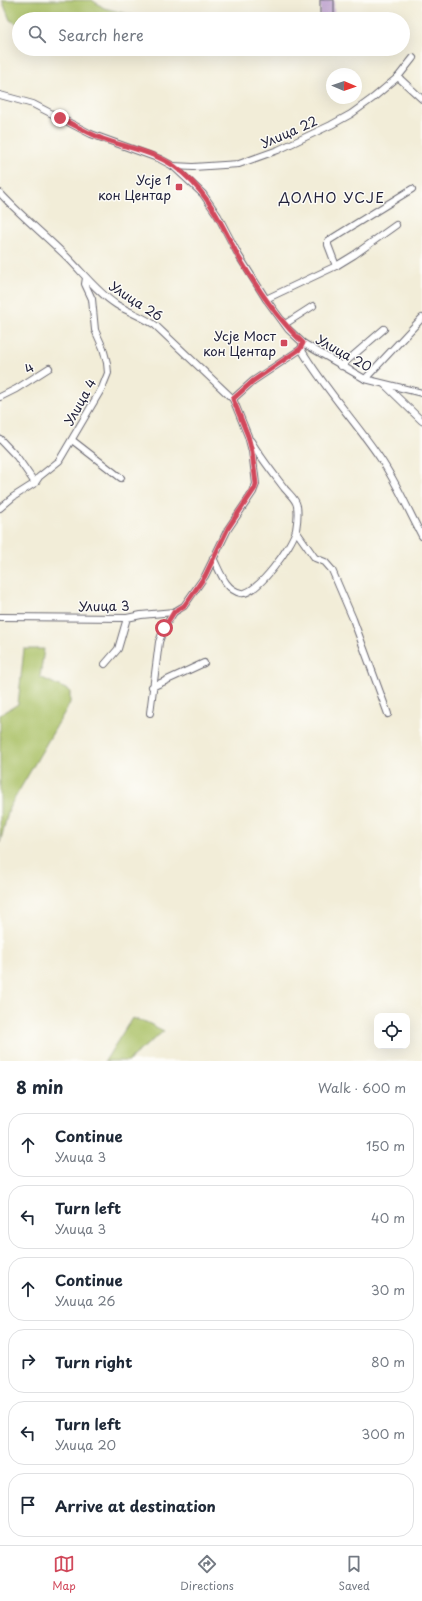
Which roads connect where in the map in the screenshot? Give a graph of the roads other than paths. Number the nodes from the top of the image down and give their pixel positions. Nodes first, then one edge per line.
1 (413, 58) dead end
2 (398, 76) junction
3 (0, 95) edge
4 (422, 98) edge
5 (173, 166) junction
6 (412, 189) dead end
7 (0, 193) edge
8 (396, 225) dead end
9 (336, 266) junction
10 (86, 278) junction
11 (266, 300) junction
12 (313, 306) dead end
13 (422, 318) edge
14 (285, 324) junction
15 (384, 329) dead end
16 (303, 343) junction
17 (300, 349) junction
18 (341, 366) junction
19 (49, 368) dead end
20 (365, 379) junction
21 (385, 385) junction
22 (422, 393) edge
23 (0, 396) edge
24 (233, 399) junction
25 (422, 421) edge
26 (248, 436) junction
27 (72, 440) junction
28 (1, 444) edge
29 (121, 478) dead end
30 (35, 483) junction
31 (0, 508) edge
32 (296, 531) junction
33 (422, 536) edge
34 (213, 558) junction
35 (174, 612) junction
36 (0, 617) edge
37 (127, 618) junction
38 (204, 663) dead end
39 (105, 664) dead end
40 (152, 687) junction
41 (150, 713) dead end
42 (388, 714) dead end

1 - 2 street, Улица 22
2 - 4 street
2 - 5 street, Улица 22
3 - 5 street, Улица 20
5 - 11 street, Улица 20
6 - 9 street
7 - 10 street, Улица 26
8 - 9 street
9 - 11 street
10 - 24 street, Улица 26
10 - 27 street, Улица 4
11 - 14 street, Улица 20
12 - 14 street
13 - 20 street
14 - 16 street, Улица 20
15 - 18 street
16 - 17 street
16 - 18 street, Улица 20
17 - 24 street
17 - 33 street
18 - 20 street, Улица 20
19 - 23 street, 4
20 - 21 street, Улица 20
21 - 22 street, Улица 20
21 - 25 street
24 - 26 street, Улица 26
26 - 32 street
26 - 34 street
27 - 29 street
27 - 30 street, Улица 4
28 - 30 street
30 - 31 street, Улица 4
32 - 34 street
32 - 42 street
34 - 35 street
35 - 37 street, Улица 3
35 - 40 street
36 - 37 street, Улица 3
37 - 39 street
38 - 40 street
40 - 41 street

